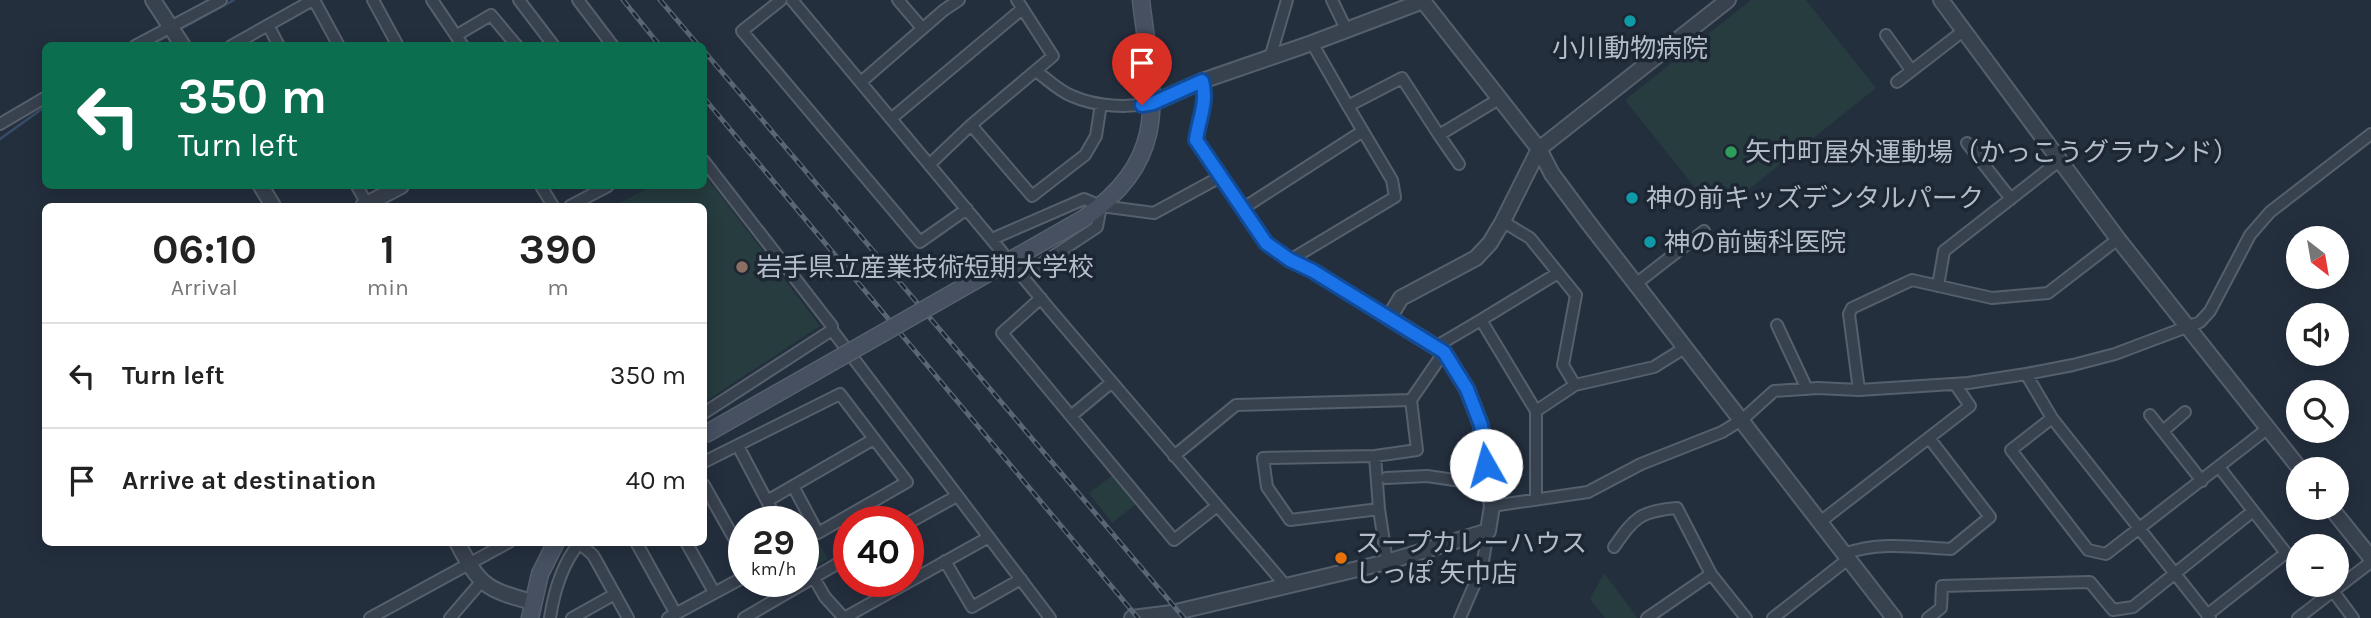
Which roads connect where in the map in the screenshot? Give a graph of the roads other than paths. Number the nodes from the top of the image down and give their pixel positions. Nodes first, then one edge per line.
1 (153, 0) edge
2 (221, 0) edge
3 (313, 0) edge
4 (373, 0) edge
5 (432, 0) edge
6 (519, 0) edge
7 (578, 0) edge
8 (781, 0) edge
9 (792, 0) edge
10 (898, 0) edge
11 (959, 0) edge
12 (1141, 0) edge
13 (1287, 0) edge
14 (1332, 0) edge
15 (1423, 0) edge
16 (1941, 0) edge
17 (1719, 3) edge
18 (1019, 5) edge
19 (268, 25) junction
20 (922, 28) junction
21 (1347, 31) junction
22 (1963, 31) junction
23 (175, 33) edge
24 (457, 35) junction
25 (1886, 35) dead end
26 (147, 42) edge
27 (238, 42) edge
28 (277, 42) edge
29 (337, 42) edge
30 (396, 42) edge
31 (461, 42) edge
32 (514, 42) edge
33 (551, 42) edge
34 (610, 42) edge
35 (1312, 43) junction
36 (1270, 58) junction
37 (1911, 70) junction
38 (1036, 71) junction
39 (1202, 81) junction
40 (861, 82) junction
41 (1897, 82) dead end
42 (42, 99) edge
43 (1499, 99) junction
44 (1153, 103) junction
45 (1101, 104) junction
46 (1349, 106) junction
47 (892, 118) junction
48 (0, 124) edge
49 (971, 125) junction
50 (1363, 131) junction
51 (2371, 134) edge
52 (1439, 135) junction
53 (1967, 143) dead end
54 (1539, 149) junction
55 (2059, 162) junction
56 (930, 164) junction
57 (1459, 164) dead end
58 (707, 165) edge
59 (1220, 177) junction
60 (395, 189) edge
61 (602, 189) edge
62 (2011, 199) junction
63 (369, 203) edge
64 (576, 203) edge
65 (1101, 206) junction
66 (967, 209) junction
67 (1242, 209) junction
68 (1502, 221) junction
69 (1704, 231) dead end
70 (992, 239) junction
71 (2118, 239) junction
72 (1290, 260) junction
73 (1558, 273) junction
74 (1023, 276) junction
75 (1637, 284) junction
76 (1938, 286) junction
77 (1041, 298) junction
78 (1389, 318) junction
79 (1481, 320) junction
80 (1777, 325) dead end
81 (2186, 326) junction
82 (832, 330) junction
83 (1686, 347) junction
84 (1439, 349) junction
85 (2026, 374) junction
86 (1112, 382) junction
87 (1955, 384) junction
88 (1575, 386) junction
89 (1807, 389) junction
90 (1859, 390) junction
91 (1411, 400) junction
92 (707, 410) edge
93 (1536, 411) junction
94 (2185, 412) dead end
95 (2150, 415) dead end
96 (1071, 416) junction
97 (2052, 418) junction
98 (1743, 419) junction
99 (2267, 429) junction
100 (2163, 431) junction
101 (707, 433) edge
102 (1929, 438) junction
103 (874, 439) junction
104 (738, 446) junction
105 (1174, 456) junction
106 (1375, 456) junction
107 (2290, 457) edge
108 (707, 462) edge
109 (2219, 467) junction
110 (1387, 478) dead end
111 (2202, 481) junction
112 (1489, 485) junction
113 (793, 486) junction
114 (707, 490) edge
115 (957, 496) junction
116 (1536, 499) junction
117 (767, 501) junction
118 (770, 506) edge
119 (866, 506) edge
120 (1217, 506) junction
121 (1492, 506) junction
122 (1379, 509) junction
123 (2253, 511) junction
124 (924, 514) edge
125 (2340, 520) edge
126 (1820, 522) junction
127 (833, 525) edge
128 (728, 528) edge
129 (2139, 529) junction
130 (1488, 531) junction
131 (989, 537) junction
132 (459, 546) edge
133 (502, 546) edge
134 (554, 546) edge
135 (578, 546) edge
136 (583, 546) edge
137 (638, 546) edge
138 (688, 546) edge
139 (1614, 547) dead end
140 (1846, 557) junction
141 (2371, 560) edge
142 (945, 561) junction
143 (1387, 562) junction
144 (468, 564) junction
145 (1711, 574) junction
146 (2174, 574) junction
147 (2349, 578) edge
148 (1021, 579) junction
149 (481, 582) junction
150 (728, 585) edge
151 (819, 586) edge
152 (1286, 586) junction
153 (714, 592) junction
154 (615, 594) junction
155 (778, 597) edge
156 (2325, 597) edge
157 (2337, 597) edge
158 (531, 610) edge
159 (672, 616) edge
160 (2209, 616) edge
161 (370, 618) edge
162 (451, 618) edge
163 (550, 618) edge
164 (572, 618) edge
165 (628, 618) edge
166 (744, 618) edge
167 (844, 618) edge
168 (1051, 618) edge
169 (1132, 618) edge
170 (1460, 618) edge
171 (1647, 618) edge
172 (1746, 618) edge
173 (1773, 618) edge
174 (1894, 618) edge
175 (1928, 618) edge
176 (2298, 618) edge
177 (2353, 618) edge

1 - 23 street
2 - 23 street
3 - 19 street
3 - 29 street
4 - 30 street
5 - 24 street
6 - 33 street
7 - 34 street
8 - 66 street
9 - 40 street
10 - 20 street
11 - 20 street
12 - 44 main road
13 - 36 street
14 - 21 street
15 - 21 street
15 - 43 street
16 - 22 street
17 - 54 street
18 - 38 street
18 - 47 street
19 - 27 street
19 - 28 street
20 - 40 street
21 - 35 street
22 - 37 street
22 - 55 street
23 - 26 street
24 - 31 street
24 - 32 street
25 - 37 street
35 - 36 street
35 - 46 street
36 - 39 street
37 - 41 street
38 - 45 street
38 - 49 street
39 - 44 street
39 - 59 street
40 - 47 street
42 - 48 street
43 - 52 street
43 - 54 street
44 - 45 street
44 - 65 main road
45 - 49 street
46 - 50 street
46 - 52 street
47 - 56 street
49 - 56 street
50 - 67 street
50 - 72 street
51 - 81 street
52 - 57 street
53 - 62 street
54 - 68 street
54 - 75 street
55 - 62 street
55 - 71 street
56 - 66 street
58 - 82 street
59 - 65 street
59 - 67 street
60 - 63 street
61 - 64 street
62 - 76 street
65 - 70 street
65 - 74 street
65 - 101 main road, bridge
66 - 70 street
67 - 72 street
68 - 73 street
68 - 78 street
69 - 75 street
70 - 74 street
71 - 76 street
71 - 81 street
72 - 78 street
73 - 79 street
73 - 88 street
74 - 77 street
75 - 83 street
76 - 90 street
77 - 86 street
77 - 96 street
78 - 84 street
79 - 84 street
79 - 93 street
80 - 89 street
81 - 85 street
81 - 99 street
82 - 92 street
82 - 115 street
83 - 88 street
83 - 98 street
84 - 91 street
84 - 112 street
85 - 87 street
85 - 97 street
86 - 96 street
86 - 105 street
87 - 90 street
87 - 102 street
88 - 93 street
89 - 90 street
89 - 98 street
91 - 105 street
91 - 106 street
93 - 116 street
94 - 100 street
95 - 100 street
96 - 120 street
97 - 129 street
97 - 129 street
98 - 116 street
98 - 126 street
99 - 107 street
99 - 109 street
100 - 111 street
102 - 126 street
102 - 140 street
103 - 104 street
103 - 113 street
103 - 119 street
104 - 108 street
104 - 117 street
105 - 120 street
106 - 122 street
106 - 122 street
109 - 111 street
109 - 123 street
110 - 112 street
111 - 129 street
112 - 121 street
113 - 117 street
113 - 127 street
114 - 128 street
115 - 124 street
115 - 131 street
116 - 121 street
117 - 118 street
120 - 152 street
121 - 130 street
122 - 143 street
123 - 146 street
123 - 160 street
125 - 141 street
126 - 140 street
129 - 146 street
130 - 143 street
130 - 170 street
131 - 142 street
131 - 148 street
132 - 144 street
133 - 144 street
134 - 158 main road
135 - 163 street
136 - 154 street
137 - 159 street
138 - 153 street
139 - 145 street
140 - 173 street
140 - 174 street
141 - 147 street
142 - 148 street
142 - 167 street
143 - 152 street
144 - 149 street
144 - 161 street
145 - 171 street
145 - 172 street
146 - 160 street
146 - 175 street
148 - 168 street
149 - 158 street
149 - 162 street
150 - 153 street
151 - 167 street
152 - 169 street
153 - 159 street
154 - 164 street
154 - 165 street
155 - 166 street
156 - 176 street
157 - 177 street

